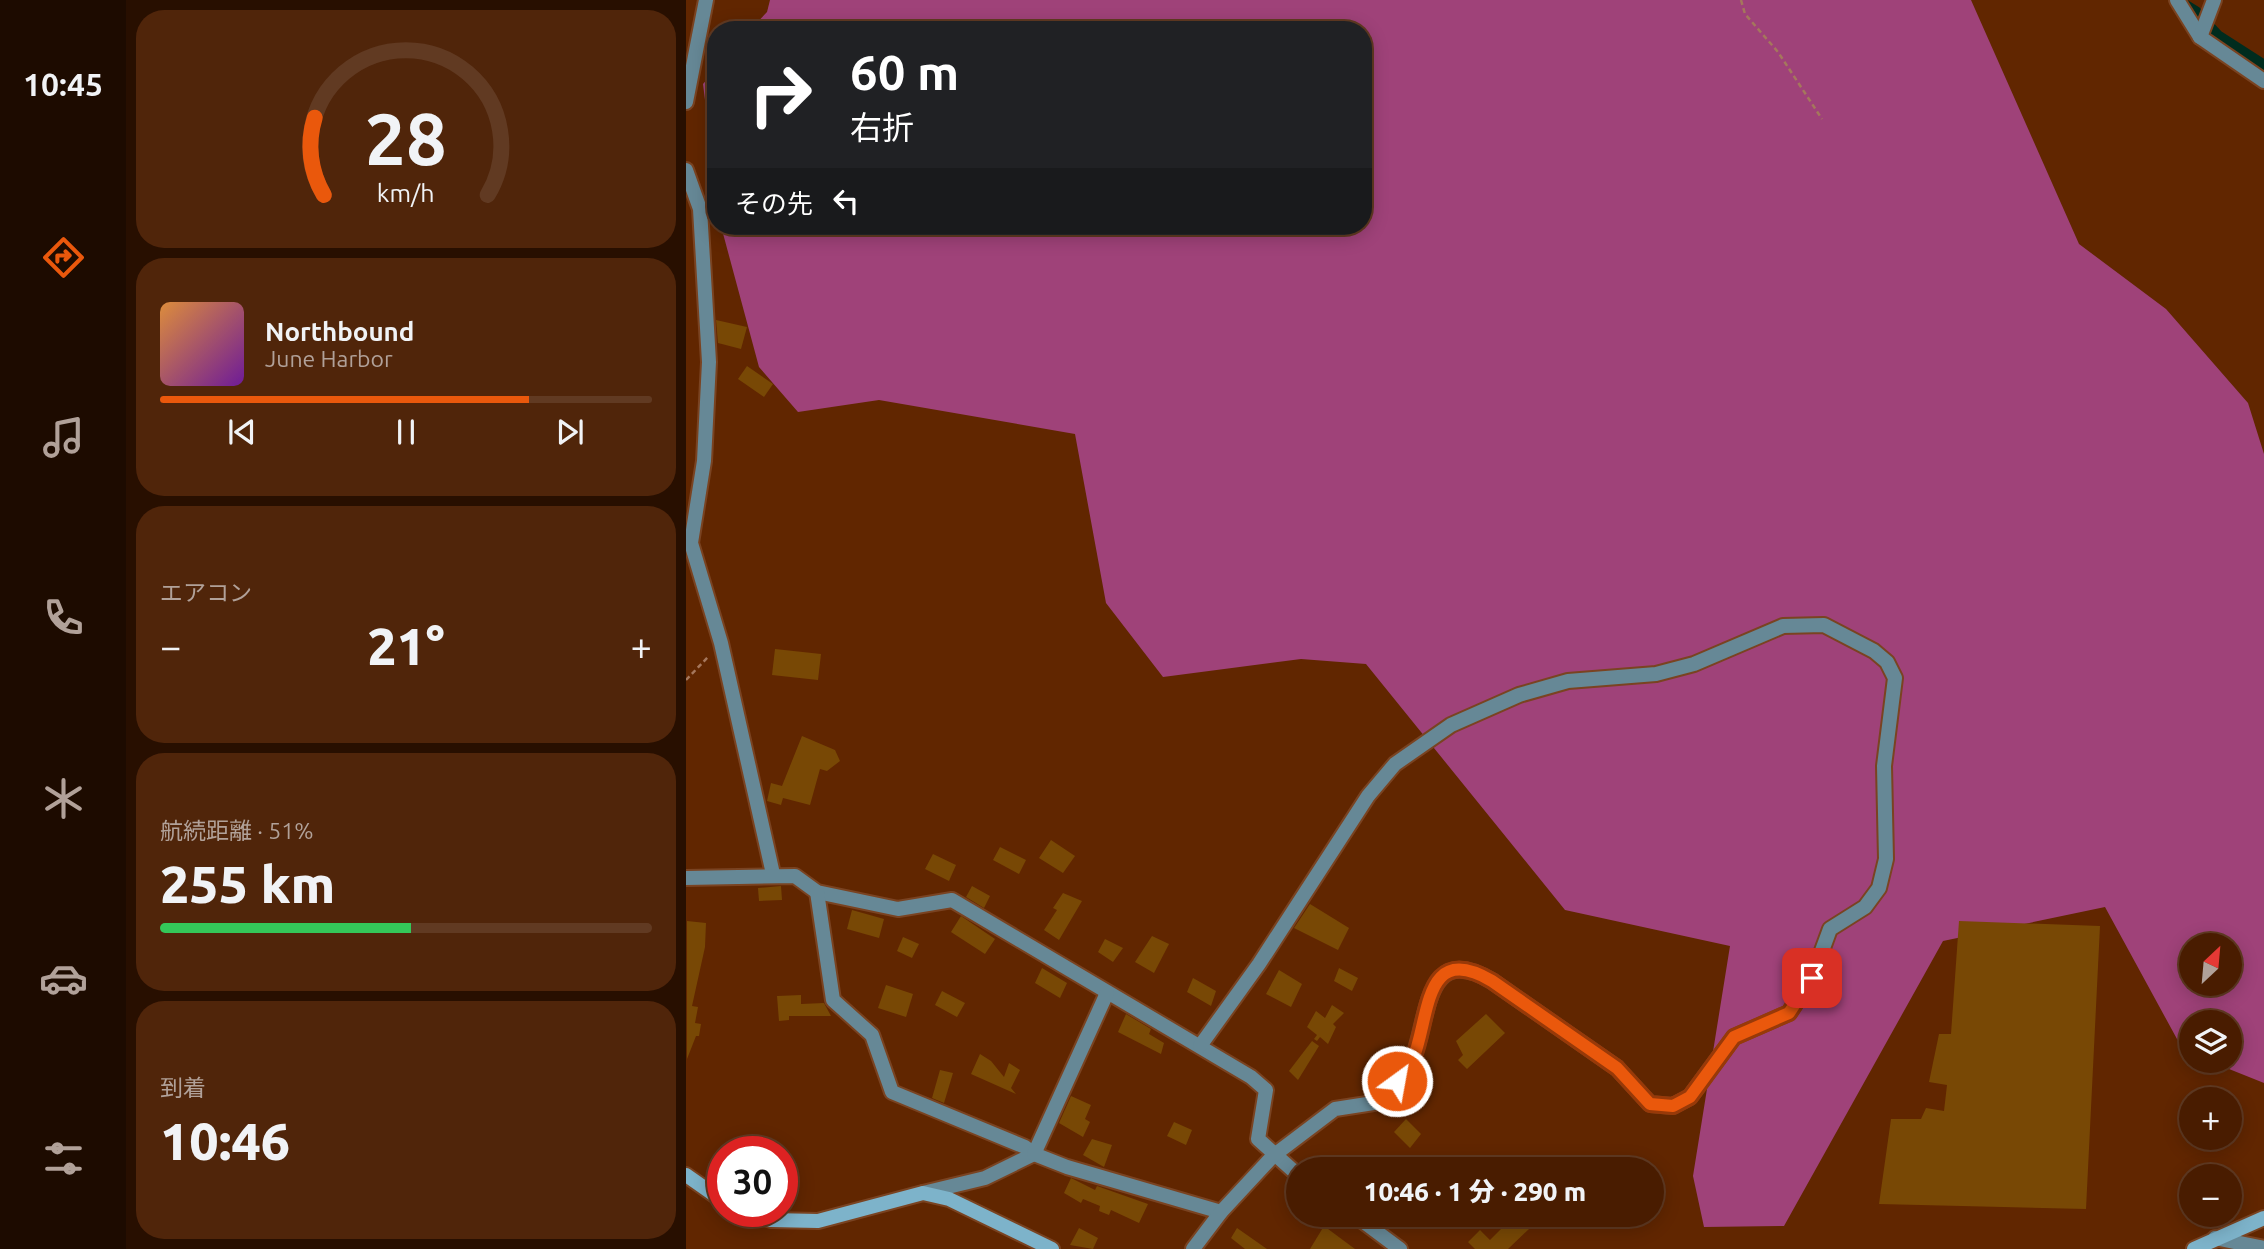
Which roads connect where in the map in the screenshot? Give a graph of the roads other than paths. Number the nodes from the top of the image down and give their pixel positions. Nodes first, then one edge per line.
1 (706, 0) edge
2 (2176, 0) edge
3 (2214, 0) edge
4 (2200, 37) junction
5 (2264, 81) edge
6 (686, 102) edge
7 (686, 170) edge
8 (773, 874) junction
9 (686, 878) edge
10 (817, 892) junction
11 (1107, 993) junction
12 (1200, 1046) junction
13 (1034, 1154) junction
14 (1273, 1156) junction
15 (1286, 1166) edge
16 (686, 1175) edge
17 (707, 1190) edge
18 (923, 1193) junction
19 (1221, 1212) junction
20 (2264, 1218) edge
21 (798, 1221) edge
22 (1370, 1227) edge
23 (2216, 1238) junction
24 (2264, 1248) edge
25 (1052, 1249) edge
26 (1193, 1249) edge
27 (1400, 1249) edge
28 (2194, 1249) edge

1 - 6 street
2 - 4 street
3 - 4 street
4 - 5 street
7 - 8 street
8 - 9 street
8 - 10 street
10 - 11 street
10 - 13 street
11 - 12 street
11 - 13 street
12 - 14 street
12 - 14 street
13 - 18 street
13 - 19 street
14 - 15 street
14 - 19 street
16 - 17 main road
18 - 21 main road
18 - 25 main road
19 - 26 street
20 - 23 main road
22 - 27 street
23 - 24 street
23 - 28 main road

